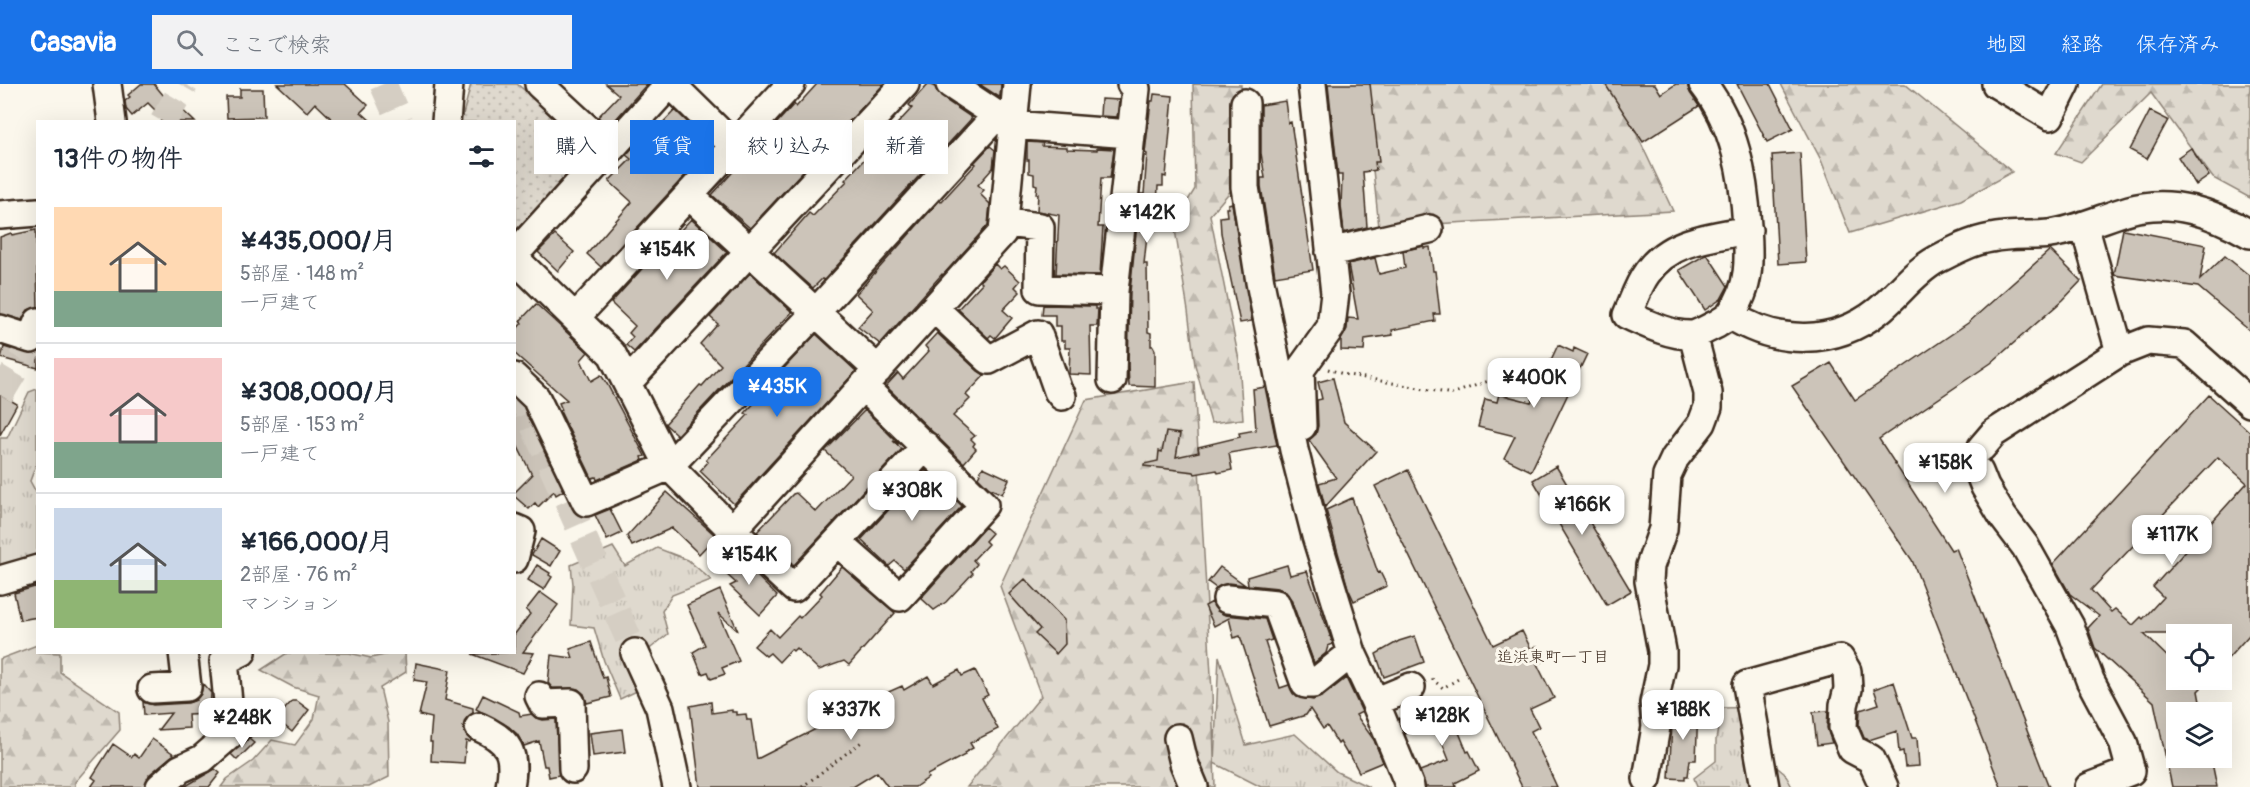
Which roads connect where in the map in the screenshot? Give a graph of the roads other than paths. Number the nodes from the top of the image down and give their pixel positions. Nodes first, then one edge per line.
1 (107, 84) edge
2 (449, 84) edge
3 (539, 84) edge
4 (791, 84) edge
5 (905, 84) edge
6 (950, 84) edge
7 (1017, 84) edge
8 (1131, 84) edge
9 (1311, 84) edge
10 (1703, 84) edge
11 (1996, 84) edge
12 (2066, 84) edge
13 (666, 86) edge
14 (1245, 103) dead end
15 (112, 120) edge
16 (446, 120) edge
17 (578, 120) edge
18 (758, 120) edge
19 (1004, 120) junction
20 (1130, 134) junction
21 (726, 138) edge
22 (618, 139) edge
23 (726, 155) edge
24 (587, 174) edge
25 (689, 195) junction
26 (36, 212) edge
27 (0, 214) edge
28 (1005, 223) junction
29 (2084, 225) junction
30 (1429, 229) dead end
31 (1748, 231) junction
32 (2250, 234) edge
33 (751, 252) junction
34 (1330, 252) junction
35 (516, 254) edge
36 (516, 258) edge
37 (1114, 291) junction
38 (934, 308) junction
39 (816, 312) junction
40 (1730, 315) junction
41 (576, 317) junction
42 (36, 326) edge
43 (0, 329) edge
44 (1693, 335) junction
45 (2120, 352) junction
46 (871, 378) junction
47 (516, 379) edge
48 (1112, 380) dead end
49 (627, 383) junction
50 (1062, 396) dead end
51 (2250, 403) edge
52 (926, 446) junction
53 (1294, 450) junction
54 (669, 466) junction
55 (516, 529) edge
56 (732, 530) junction
57 (837, 542) junction
58 (516, 551) edge
59 (36, 570) edge
60 (0, 580) edge
61 (1227, 599) dead end
62 (635, 653) tunnel mouth
63 (1352, 653) junction
64 (183, 654) edge
65 (238, 654) edge
66 (1411, 687) road end
67 (152, 689) dead end
68 (539, 696) dead end
69 (1375, 702) junction
70 (479, 727) dead end
71 (1178, 738) dead end
72 (573, 770) dead end
73 (1647, 779) dead end
74 (160, 787) edge
75 (510, 787) edge
76 (677, 787) edge
77 (1194, 787) edge
78 (1410, 787) edge
79 (1765, 787) edge
80 (1884, 787) edge
81 (2089, 787) edge

1 - 15 street
2 - 16 street
3 - 17 street
4 - 18 street
5 - 33 street
6 - 19 street
7 - 19 street
8 - 20 street
9 - 34 street
10 - 31 street
11 - 12 street
13 - 21 street
13 - 22 street
14 - 53 street
19 - 20 street
19 - 28 street
19 - 39 street
20 - 37 street
23 - 25 street
24 - 35 street
25 - 33 street
25 - 41 street
26 - 27 street
28 - 37 street
28 - 38 street
29 - 32 street
29 - 40 street
29 - 45 street
30 - 34 street
31 - 40 street
31 - 44 street
33 - 39 street
33 - 49 street
34 - 53 street
36 - 41 street
37 - 48 street
38 - 46 street
38 - 50 street
39 - 46 street
39 - 54 street
40 - 44 street
41 - 49 street
42 - 43 street
44 - 73 street
45 - 51 street
45 - 81 street
46 - 52 street
46 - 56 street
47 - 54 street
49 - 54 street
52 - 57 street
52 - 57 street
53 - 63 street
54 - 56 street
55 - 58 street
56 - 57 street
59 - 60 street
61 - 63 street
62 - 76 street
63 - 69 street
64 - 67 street
65 - 74 street
66 - 69 street
68 - 72 street
69 - 78 street
70 - 75 street
71 - 77 street
79 - 80 street

